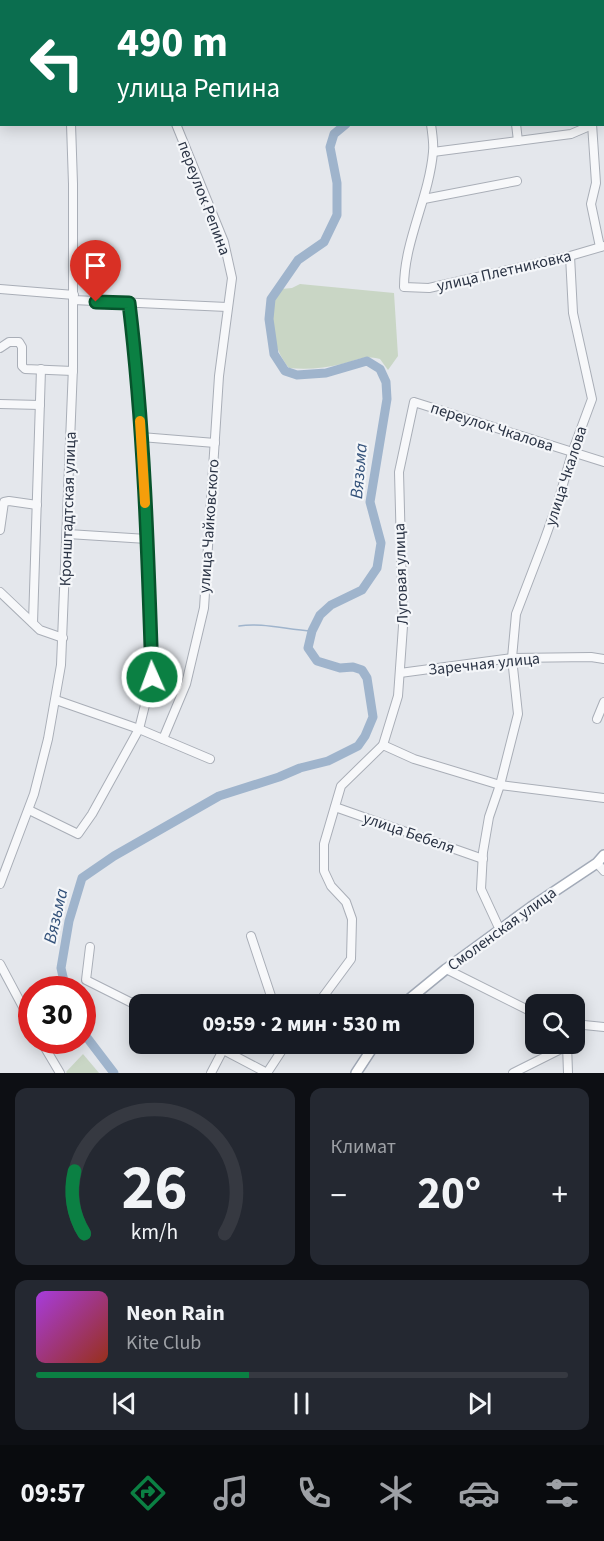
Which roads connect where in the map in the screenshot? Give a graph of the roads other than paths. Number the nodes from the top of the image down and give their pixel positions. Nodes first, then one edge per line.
1 (71, 126) edge
2 (177, 126) edge
3 (431, 126) edge
4 (516, 126) edge
5 (590, 126) edge
6 (592, 126) edge
7 (518, 141) junction
8 (433, 152) junction
9 (517, 181) dead end
10 (424, 200) junction
11 (602, 247) edge
12 (570, 256) junction
13 (0, 289) edge
14 (74, 298) junction
15 (129, 303) junction
16 (227, 307) junction
17 (0, 348) edge
18 (41, 369) junction
19 (73, 370) junction
20 (414, 402) joint
21 (0, 404) edge
22 (40, 405) junction
23 (141, 437) junction
24 (215, 443) junction
25 (572, 453) junction
26 (604, 462) edge
27 (37, 505) junction
28 (0, 530) edge
29 (68, 534) junction
30 (147, 539) junction
31 (0, 592) edge
32 (33, 623) junction
33 (63, 638) junction
34 (512, 658) junction
35 (604, 659) edge
36 (400, 673) junction
37 (56, 700) junction
38 (604, 702) edge
39 (597, 719) dead end
40 (139, 729) junction
41 (163, 739) junction
42 (382, 745) junction
43 (210, 759) dead end
44 (500, 785) junction
45 (604, 798) edge
46 (334, 807) junction
47 (29, 810) junction
48 (604, 855) edge
49 (483, 859) junction
50 (597, 863) junction
51 (604, 871) edge
52 (0, 884) edge
53 (500, 930) junction
54 (251, 936) dead end
55 (90, 947) dead end
56 (0, 964) edge
57 (446, 969) junction
58 (270, 994) edge
59 (326, 994) edge
60 (415, 994) edge
61 (18, 998) edge
62 (129, 1002) edge
63 (525, 1008) edge
64 (585, 1025) edge
65 (604, 1027) edge
66 (49, 1054) edge
67 (221, 1054) edge
68 (231, 1054) edge
69 (279, 1054) edge
70 (368, 1054) edge
71 (550, 1054) edge
72 (567, 1054) edge
73 (60, 1073) edge
74 (211, 1073) edge
75 (267, 1073) edge
76 (356, 1073) edge
77 (513, 1073) edge
78 (568, 1073) edge

1 - 14 street, Кронштадтская улица
2 - 16 street, переулок Репина
3 - 8 street
4 - 7 street
5 - 7 street
6 - 11 street
7 - 8 street
8 - 10 street
9 - 10 street
10 - 12 street, улица Плетниковка
11 - 12 street, улица Плетниковка
12 - 25 street, улица Чкалова
13 - 14 street
14 - 15 street
14 - 19 street, Кронштадтская улица
15 - 16 street
15 - 23 street
16 - 24 street, улица Чайковского
17 - 18 street
18 - 19 street
18 - 22 street
19 - 29 street, Кронштадтская улица
20 - 25 street, переулок Чкалова
20 - 36 street, Луговая улица
21 - 22 street
22 - 27 street
23 - 24 street
23 - 30 street
24 - 41 street, улица Чайковского
25 - 26 street, переулок Чкалова
25 - 34 street, улица Чкалова
27 - 28 street
27 - 32 street
29 - 30 street
29 - 33 street, Кронштадтская улица
30 - 40 street
31 - 32 street
32 - 33 street
33 - 37 street, Кронштадтская улица
34 - 35 street, Заречная улица
34 - 36 street, Заречная улица
34 - 44 street, улица Чкалова
36 - 42 street, Луговая улица
37 - 40 street
37 - 47 street, Кронштадтская улица
38 - 39 street
40 - 41 street
40 - 47 street
41 - 43 street
42 - 44 street
42 - 46 street
44 - 45 street
44 - 49 street, улица Чкалова
46 - 49 street, улица Бебеля
46 - 59 street
47 - 52 street, Кронштадтская улица
48 - 50 main road, Смоленская улица
49 - 53 street, улица Чкалова
50 - 51 street
50 - 53 main road, Смоленская улица
53 - 57 main road, Смоленская улица
54 - 58 street
55 - 62 street
56 - 61 street
57 - 60 main road, Смоленская улица
57 - 63 street
64 - 65 street
66 - 73 street
67 - 74 street
68 - 75 street
69 - 75 street
70 - 76 main road
71 - 77 street
72 - 78 street

